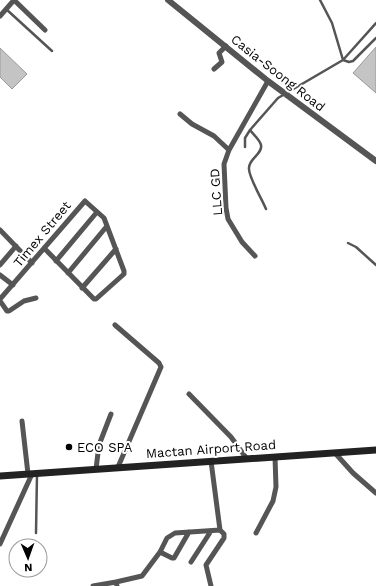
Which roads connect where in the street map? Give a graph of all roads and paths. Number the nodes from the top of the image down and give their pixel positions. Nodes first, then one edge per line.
1 (14, 0) edge
2 (169, 0) edge
3 (320, 0) edge
4 (6, 9) junction
5 (0, 16) edge
6 (376, 23) edge
7 (45, 30) dead end
8 (376, 38) edge
9 (226, 46) junction
10 (52, 51) dead end
11 (343, 60) junction
12 (214, 69) dead end
13 (268, 81) junction
14 (286, 93) junction
15 (180, 114) dead end
16 (250, 130) junction
17 (245, 147) dead end
18 (229, 150) junction
19 (376, 160) edge
20 (266, 209) dead end
21 (97, 212) junction
22 (107, 226) junction
23 (0, 230) edge
24 (348, 243) dead end
25 (16, 246) junction
26 (44, 248) junction
27 (116, 249) junction
28 (255, 256) dead end
29 (56, 260) junction
30 (32, 263) junction
31 (0, 265) edge
32 (376, 265) edge
33 (68, 273) junction
34 (0, 275) edge
35 (13, 285) junction
36 (82, 288) junction
37 (36, 298) dead end
38 (0, 300) edge
39 (114, 325) dead end
40 (189, 394) dead end
41 (111, 414) dead end
42 (22, 421) dead end
43 (376, 450) edge
44 (336, 453) junction
45 (275, 457) junction
46 (246, 458) junction
47 (211, 461) junction
48 (118, 467) junction
49 (96, 469) junction
50 (32, 474) junction
51 (0, 476) edge
52 (376, 493) edge
53 (220, 530) junction
54 (211, 531) junction
55 (189, 532) junction
56 (36, 533) dead end
57 (256, 533) dead end
58 (0, 544) edge
59 (160, 552) junction
60 (191, 562) dead end
61 (117, 584) edge
62 (93, 586) edge
63 (211, 586) edge

1 - 4 street
1 - 7 street
2 - 9 street, Casia-Soong Road
3 - 11 lane
4 - 5 street
4 - 10 lane
6 - 11 lane
8 - 11 lane
9 - 12 street
9 - 13 street, Casia-Soong Road
11 - 14 lane
13 - 14 street, Casia-Soong Road
13 - 18 street, LLC GD
14 - 16 lane
14 - 19 street, Casia-Soong Road
15 - 18 street
16 - 17 lane
16 - 20 lane
18 - 28 street, LLC GD
21 - 22 street
21 - 26 street, Timex Street
21 - 29 street
22 - 27 street
22 - 33 street
23 - 25 street
24 - 32 lane
25 - 30 street
25 - 31 street
26 - 29 street
26 - 30 street, Timex Street
27 - 36 street
27 - 36 street
29 - 33 street
30 - 35 street, Timex Street
33 - 36 street
34 - 35 street
35 - 38 street, Timex Street
37 - 38 street
39 - 48 street
40 - 46 street
41 - 49 street
42 - 50 street
43 - 44 main road, Mactan Airport Road
44 - 45 main road, Mactan Airport Road
44 - 52 street
45 - 46 main road, Mactan Airport Road
45 - 57 street
46 - 47 main road, Mactan Airport Road
47 - 48 main road, Mactan Airport Road
47 - 53 street
48 - 49 main road, Mactan Airport Road
49 - 50 main road, Mactan Airport Road
50 - 51 main road, Mactan Airport Road
50 - 56 lane
50 - 58 street
53 - 54 street
53 - 63 street
54 - 55 street
54 - 60 street
55 - 59 street
55 - 59 street
59 - 61 street
61 - 62 street

